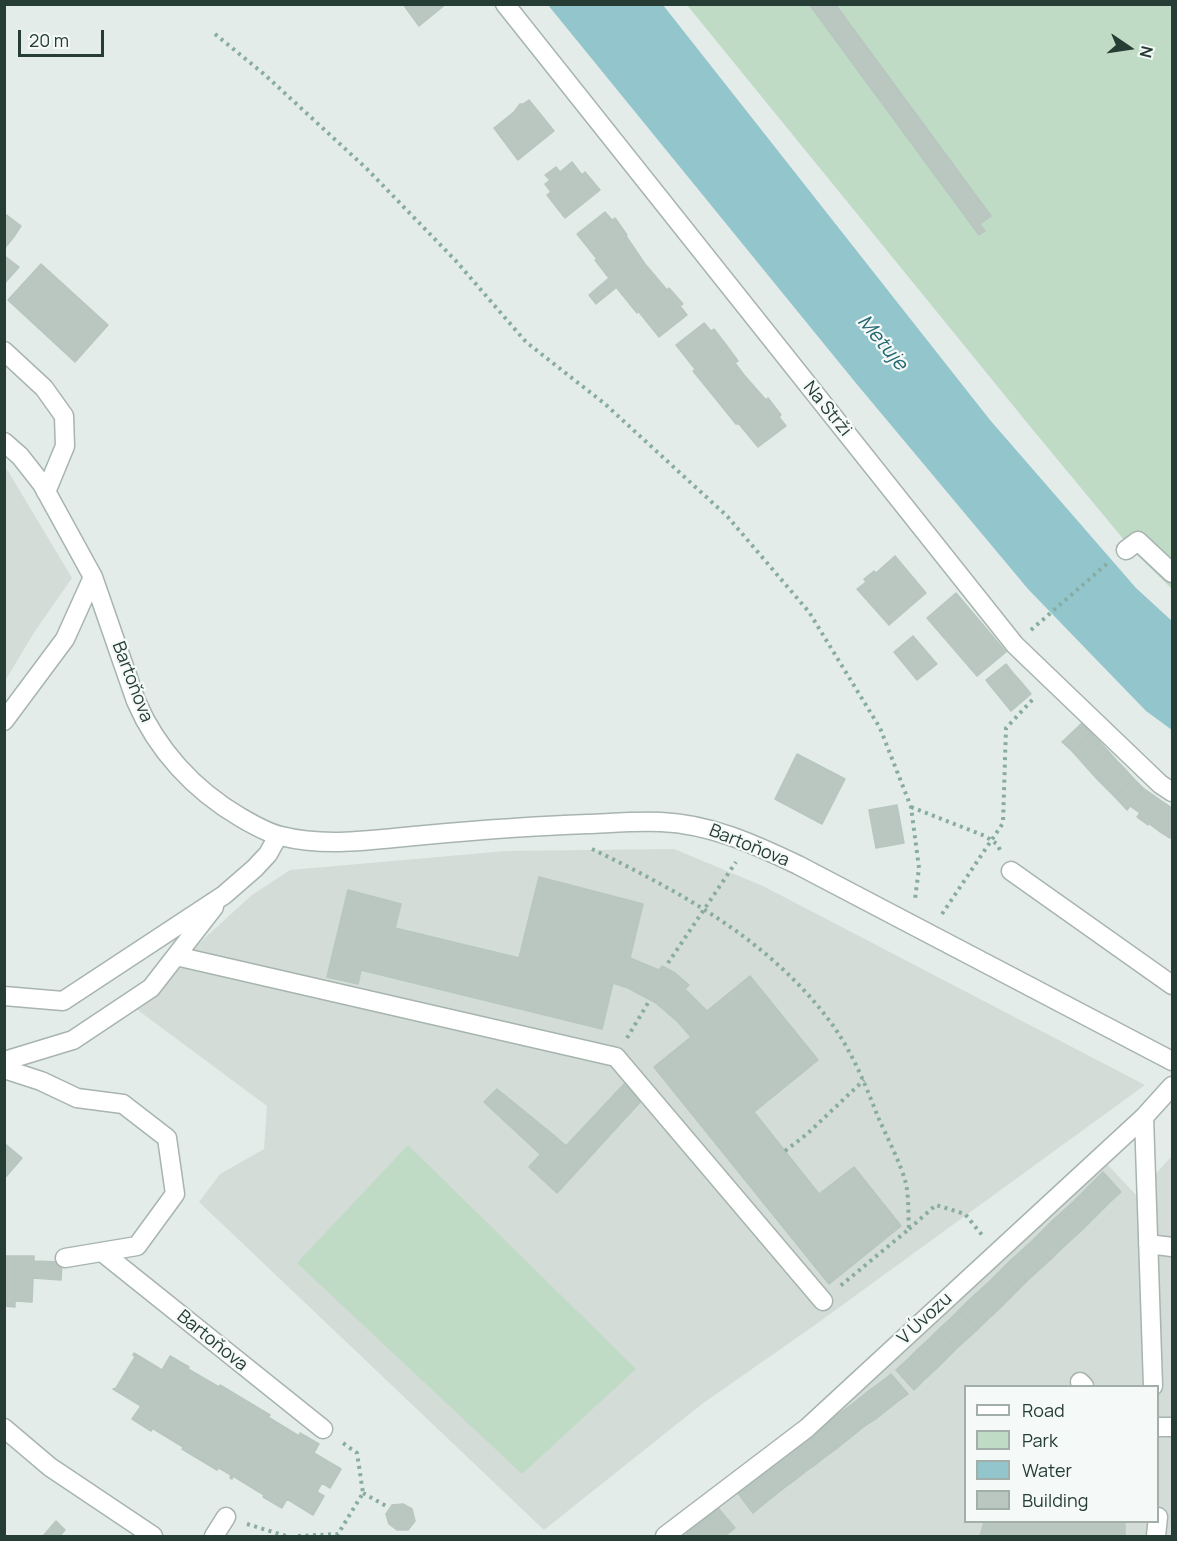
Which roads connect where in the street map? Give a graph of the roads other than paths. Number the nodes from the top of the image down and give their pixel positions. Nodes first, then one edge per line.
1 (505, 4) edge
2 (4, 351) edge
3 (4, 442) edge
4 (46, 492) junction
5 (1119, 554) road end
6 (1173, 573) edge
7 (93, 577) junction
8 (4, 721) edge
9 (1173, 792) edge
10 (278, 836) junction
11 (1011, 872) road end
12 (224, 895) junction
13 (176, 956) junction
14 (1173, 985) edge
15 (4, 996) edge
16 (1173, 1060) edge
17 (4, 1061) edge
18 (4, 1070) edge
19 (1173, 1086) edge
20 (1144, 1117) junction
21 (1148, 1244) junction
22 (1173, 1247) edge
23 (102, 1252) junction
24 (65, 1258) dead end
25 (823, 1301) road end
26 (1153, 1385) edge
27 (4, 1428) edge
28 (323, 1429) road end
29 (226, 1517) road end
30 (153, 1536) edge
31 (213, 1536) edge
32 (665, 1536) edge

1 - 9 street, Na Strži
2 - 4 street
3 - 4 street, Bartoňova
4 - 7 street, Bartoňova
5 - 6 street
7 - 8 street
7 - 10 street, Bartoňova
10 - 12 street
10 - 16 street, Bartoňova
11 - 14 street
12 - 13 street
12 - 15 street
13 - 17 street
13 - 25 street
18 - 23 street
19 - 20 street, V Úvozu
20 - 21 street
20 - 32 street, V Úvozu
21 - 22 street
21 - 26 street
23 - 24 street
23 - 28 street, Bartoňova
27 - 30 street
29 - 31 street

